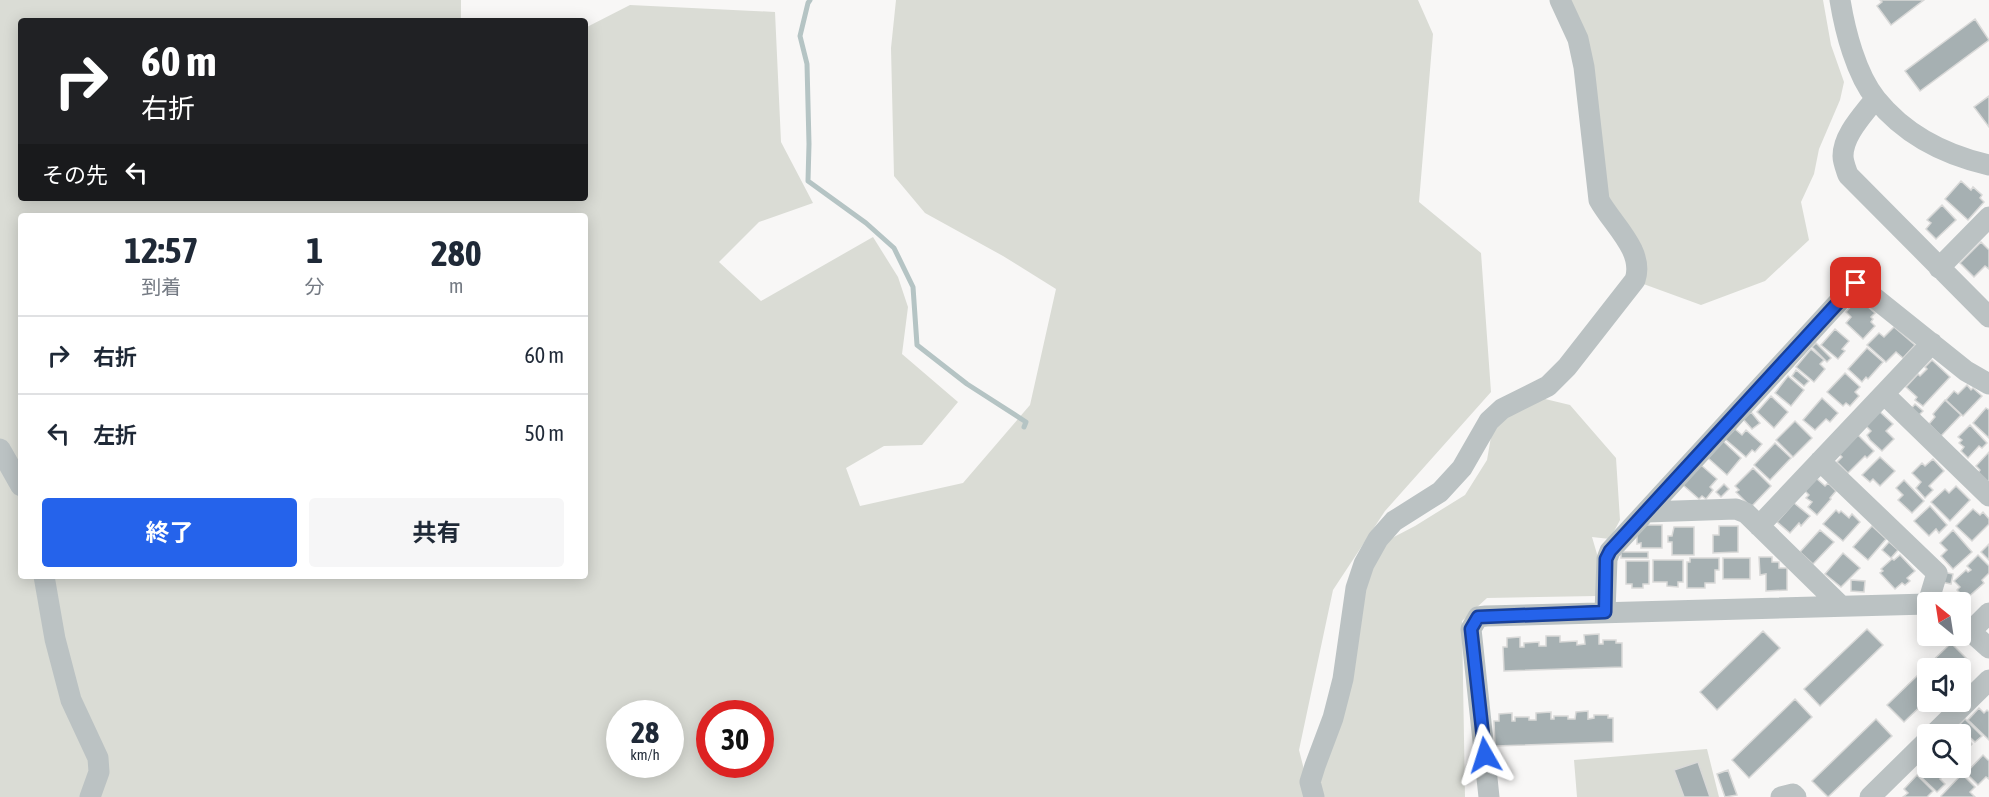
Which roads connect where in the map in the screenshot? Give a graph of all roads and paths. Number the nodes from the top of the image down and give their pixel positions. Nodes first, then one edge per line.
1 (1560, 0) edge
2 (1840, 0) edge
3 (1875, 99) junction
4 (1989, 165) edge
5 (1989, 218) edge
6 (1939, 268) junction
7 (1989, 317) edge
8 (1932, 343) junction
9 (1989, 384) edge
10 (1884, 394) junction
11 (0, 449) edge
12 (1820, 461) junction
13 (18, 481) edge
14 (1989, 496) edge
15 (1646, 512) junction
16 (1759, 526) junction
17 (45, 579) edge
18 (1931, 592) edge
19 (1917, 604) edge
20 (1840, 605) junction
21 (1605, 612) junction
22 (1989, 613) edge
23 (1971, 624) edge
24 (1971, 632) edge
25 (1989, 648) edge
26 (1989, 680) edge
27 (1944, 724) edge
28 (1917, 751) edge
29 (90, 797) edge
30 (1314, 797) edge
31 (1489, 797) edge
32 (1781, 797) edge
33 (1796, 797) edge
34 (1870, 797) edge

1 - 30 street
2 - 3 street
3 - 4 street
3 - 6 street
5 - 6 street
6 - 7 street
8 - 9 street
8 - 10 street
8 - 15 street
10 - 12 street
10 - 14 street
11 - 13 street
12 - 16 street
12 - 18 street
15 - 16 street
15 - 21 street
16 - 20 street
17 - 29 street
19 - 20 street
20 - 21 street
21 - 31 street
22 - 23 street
24 - 25 street
26 - 27 street
28 - 34 street
32 - 33 street

